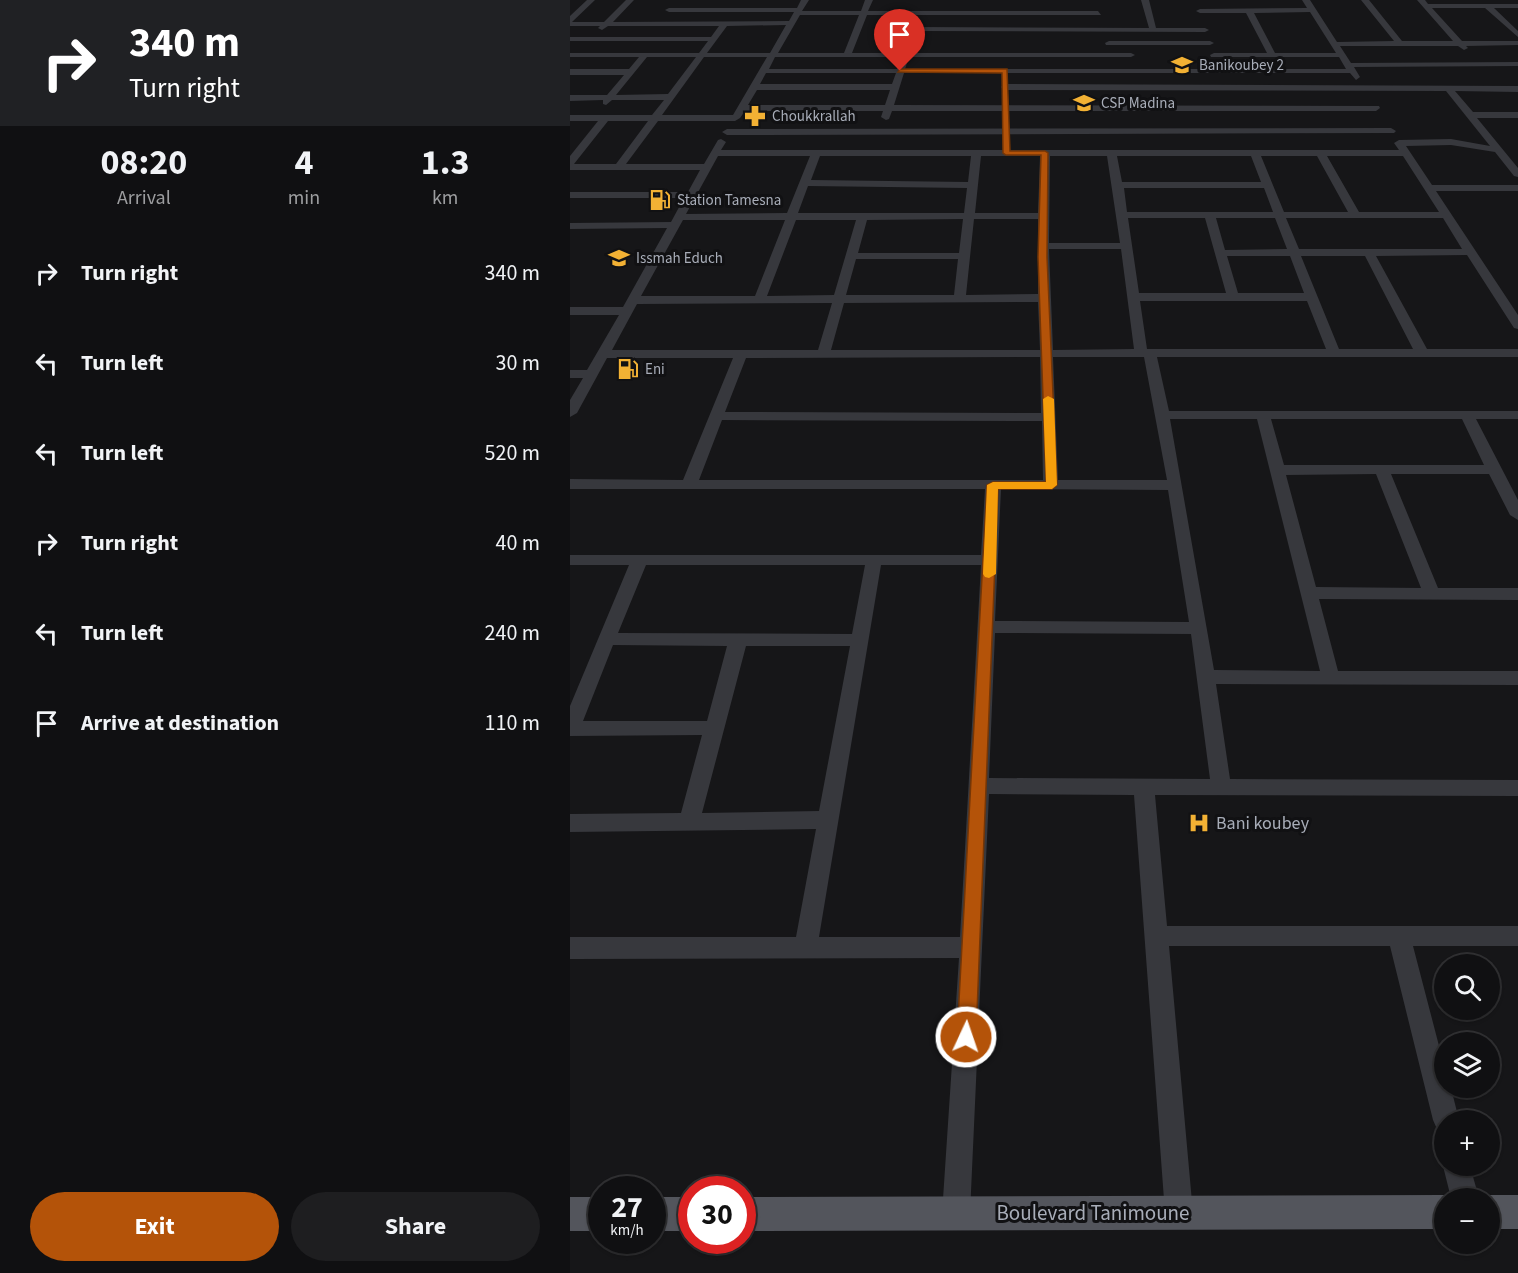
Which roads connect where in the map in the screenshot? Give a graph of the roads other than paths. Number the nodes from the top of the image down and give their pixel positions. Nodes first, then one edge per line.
1 (591, 0) edge
2 (630, 0) edge
3 (678, 0) edge
4 (869, 0) edge
5 (1145, 0) edge
6 (1195, 0) edge
7 (1306, 0) edge
8 (1365, 0) edge
9 (1424, 3) edge
10 (1487, 6) junction
11 (1518, 6) edge
12 (800, 8) edge
13 (669, 9) junction
14 (1313, 10) junction
15 (1200, 11) junction
16 (1249, 11) junction
17 (865, 13) junction
18 (918, 13) junction
19 (570, 22) edge
20 (656, 23) junction
21 (725, 23) junction
22 (791, 23) junction
23 (606, 24) junction
24 (1507, 25) junction
25 (1518, 25) edge
26 (1101, 30) junction
27 (1153, 30) junction
28 (1205, 30) junction
29 (1518, 35) edge
30 (911, 36) junction
31 (1052, 36) junction
32 (570, 39) edge
33 (591, 39) junction
34 (713, 39) junction
35 (1102, 43) dead end
36 (1128, 43) junction
37 (1210, 43) junction
38 (1518, 43) edge
39 (1335, 44) junction
40 (1400, 44) junction
41 (1460, 44) junction
42 (573, 55) edge
43 (645, 55) junction
44 (701, 55) junction
45 (772, 55) junction
46 (847, 55) junction
47 (905, 55) junction
48 (1005, 55) junction
49 (1052, 55) junction
50 (1131, 55) junction
51 (1214, 55) junction
52 (1272, 55) junction
53 (1342, 55) junction
54 (1479, 64) junction
55 (1518, 64) edge
56 (1350, 68) junction
57 (763, 71) junction
58 (900, 71) junction
59 (1005, 71) junction
60 (1136, 71) junction
61 (1184, 71) junction
62 (1220, 71) junction
63 (570, 72) edge
64 (631, 72) junction
65 (1487, 73) dead end
66 (1494, 81) dead end
67 (754, 87) junction
68 (895, 87) junction
69 (1005, 87) junction
70 (1190, 87) junction
71 (1362, 87) junction
72 (1448, 88) junction
73 (1502, 89) junction
74 (1518, 89) edge
75 (610, 97) junction
76 (670, 97) junction
77 (570, 98) edge
78 (1158, 107) junction
79 (1197, 107) junction
80 (742, 108) junction
81 (889, 108) junction
82 (1006, 108) junction
83 (1470, 115) junction
84 (1518, 115) edge
85 (570, 118) edge
86 (592, 118) junction
87 (605, 118) junction
88 (655, 118) junction
89 (735, 118) junction
90 (1384, 119) junction
91 (1164, 131) junction
92 (727, 132) junction
93 (882, 132) junction
94 (1006, 132) junction
95 (570, 142) edge
96 (586, 142) junction
97 (1399, 143) junction
98 (1498, 150) junction
99 (715, 153) junction
100 (816, 153) junction
101 (875, 153) junction
102 (976, 153) junction
103 (1006, 153) junction
104 (1045, 153) junction
105 (1111, 153) junction
106 (1168, 153) junction
107 (1255, 153) junction
108 (1320, 153) junction
109 (1406, 153) junction
110 (570, 162) edge
111 (707, 166) junction
112 (570, 167) edge
113 (619, 167) junction
114 (1518, 174) edge
115 (805, 183) junction
116 (973, 184) junction
117 (1118, 185) junction
118 (1268, 185) junction
119 (1429, 188) junction
120 (1518, 188) edge
121 (570, 195) edge
122 (692, 195) junction
123 (1122, 215) junction
124 (1210, 215) junction
125 (1280, 215) junction
126 (1355, 215) junction
127 (1446, 215) junction
128 (791, 216) junction
129 (863, 216) junction
130 (1044, 216) junction
131 (969, 217) junction
132 (677, 221) junction
133 (572, 229) edge
134 (1043, 246) junction
135 (1125, 246) junction
136 (1471, 252) junction
137 (1220, 253) junction
138 (1294, 253) junction
139 (1369, 253) junction
140 (850, 256) junction
141 (964, 256) junction
142 (1132, 297) junction
143 (1233, 297) junction
144 (1310, 297) junction
145 (839, 298) junction
146 (960, 298) junction
147 (1044, 298) junction
148 (760, 299) junction
149 (630, 305) junction
150 (570, 311) edge
151 (1518, 325) edge
152 (1045, 353) junction
153 (1145, 353) junction
154 (1334, 353) junction
155 (1422, 353) junction
156 (603, 354) junction
157 (741, 354) junction
158 (824, 354) junction
159 (1518, 354) edge
160 (570, 374) edge
161 (592, 374) junction
162 (570, 413) edge
163 (1263, 414) junction
164 (1466, 414) junction
165 (1163, 415) junction
166 (1518, 415) edge
167 (717, 416) junction
168 (1050, 417) junction
169 (1494, 469) junction
170 (1278, 470) junction
171 (1382, 470) junction
172 (570, 484) edge
173 (689, 485) junction
174 (993, 485) junction
175 (1052, 485) junction
176 (1175, 485) junction
177 (1518, 515) edge
178 (570, 560) edge
179 (874, 560) junction
180 (990, 560) junction
181 (639, 561) junction
182 (1309, 593) junction
183 (1518, 594) edge
184 (1432, 595) junction
185 (987, 627) junction
186 (1199, 628) junction
187 (607, 639) junction
188 (738, 640) junction
189 (861, 640) junction
190 (1206, 677) junction
191 (1331, 678) junction
192 (1518, 678) edge
193 (570, 728) edge
194 (714, 728) junction
195 (978, 786) junction
196 (1144, 787) junction
197 (1221, 787) junction
198 (1518, 788) edge
199 (828, 820) junction
200 (689, 822) junction
201 (570, 823) edge
202 (1156, 936) junction
203 (1399, 936) junction
204 (1518, 936) edge
205 (806, 947) junction
206 (971, 947) junction
207 (570, 948) edge
208 (1443, 1110) edge
209 (1434, 1212) edge
210 (1500, 1212) edge
211 (1518, 1212) edge
212 (1179, 1213) junction
213 (570, 1214) edge
214 (588, 1214) edge
215 (756, 1214) edge
216 (956, 1214) junction

1 - 19 street
2 - 23 street
3 - 13 street
4 - 17 street
5 - 27 street
6 - 15 street
7 - 14 street
8 - 40 street
9 - 10 street
9 - 41 street
10 - 11 street
10 - 24 street
12 - 13 street
12 - 17 street
12 - 22 street
13 - 20 street
14 - 16 street
14 - 39 street
15 - 16 street
15 - 28 street
16 - 52 street
17 - 18 street
17 - 46 street
18 - 26 street
18 - 30 street
19 - 23 street
20 - 21 street
20 - 23 street
21 - 22 street
21 - 34 street
22 - 45 street
23 - 33 street
24 - 25 street
24 - 29 street
26 - 27 street
26 - 31 street
27 - 28 street
28 - 37 street
30 - 31 street
30 - 47 street
31 - 49 street
32 - 33 street
33 - 34 street
33 - 42 street
34 - 44 street
35 - 36 street
36 - 37 street
36 - 50 street
37 - 51 street
38 - 41 street
39 - 40 street
39 - 53 street
40 - 41 street
41 - 54 street
42 - 43 street
43 - 44 street
43 - 64 street
44 - 45 street
44 - 76 street
45 - 46 street
45 - 57 street
46 - 47 street
47 - 48 street
47 - 58 street
48 - 49 street
48 - 59 street
49 - 50 street
50 - 60 street
51 - 52 street
51 - 62 street
52 - 53 street
53 - 56 street
54 - 55 street
54 - 56 street
54 - 65 street
56 - 62 street
56 - 71 street
57 - 58 street
57 - 67 street
58 - 59 street
58 - 68 street
59 - 60 street
59 - 69 street
60 - 61 street
61 - 62 street
61 - 70 street
63 - 64 street
64 - 75 street
66 - 73 street
67 - 68 street
67 - 80 street
68 - 81 street
69 - 70 street
69 - 82 street
70 - 71 street
70 - 79 street
71 - 72 street
71 - 90 street
72 - 73 street
72 - 83 street
73 - 74 street
75 - 76 street
75 - 77 street
75 - 86 street
76 - 88 street
78 - 79 street
78 - 82 street
78 - 91 street
79 - 90 street
80 - 81 street
80 - 89 street
81 - 82 street
81 - 93 street
82 - 94 street
83 - 84 street
83 - 98 street
85 - 86 street
86 - 87 street
87 - 88 street
87 - 96 street
88 - 89 street
88 - 113 street
89 - 92 street
90 - 91 street
90 - 97 street
91 - 94 street
91 - 106 street
92 - 93 street
92 - 99 street
93 - 94 street
93 - 101 street
94 - 103 street
95 - 96 street
96 - 110 street
97 - 98 street
97 - 109 street
98 - 114 street
99 - 100 street
99 - 111 street
100 - 101 street
100 - 115 street
101 - 102 street
102 - 103 street
102 - 116 street
103 - 104 street
104 - 105 street
104 - 130 street
105 - 106 street
105 - 117 street
106 - 107 street
107 - 108 street
107 - 118 street
108 - 109 street
108 - 126 street
109 - 119 street
111 - 113 street
111 - 122 street
112 - 113 street
115 - 116 street
115 - 128 street
116 - 131 street
117 - 118 street
117 - 123 street
118 - 125 street
119 - 120 street
119 - 127 street
121 - 122 street
122 - 132 street
123 - 124 street
123 - 135 street
124 - 125 street
124 - 137 street
125 - 126 street
125 - 138 street
126 - 127 street
127 - 136 street
128 - 129 street
128 - 132 street
128 - 148 street
129 - 131 street
129 - 140 street
130 - 131 street
130 - 134 street
131 - 141 street
132 - 133 street
132 - 149 street
134 - 135 street
134 - 147 street
135 - 142 street
136 - 139 street
136 - 151 street
137 - 138 street
137 - 143 street
138 - 139 street
138 - 144 street
139 - 155 street
140 - 141 street
140 - 145 street
141 - 146 street
142 - 143 street
142 - 153 street
143 - 144 street
144 - 154 street
145 - 146 street
145 - 148 street
145 - 158 street
146 - 147 street
147 - 152 street
148 - 149 street
149 - 150 street
149 - 156 street
152 - 153 street
152 - 158 street
152 - 168 street
153 - 154 street
153 - 165 street
154 - 155 street
155 - 159 street
156 - 157 street
156 - 161 street
157 - 158 street
157 - 167 street
160 - 161 street
161 - 162 street
163 - 164 street
163 - 165 street
163 - 170 street
164 - 166 street
164 - 169 street
165 - 176 street
167 - 168 street
167 - 173 street
168 - 175 street
169 - 171 street
169 - 177 street
170 - 171 street
170 - 182 street
171 - 184 street
172 - 173 street
173 - 174 street
174 - 175 street
174 - 180 street
175 - 176 street
176 - 186 street
178 - 181 street
179 - 180 street
179 - 181 street
179 - 189 street
180 - 185 street
181 - 187 street
182 - 184 street
182 - 191 street
183 - 184 street
185 - 186 street
185 - 195 street
186 - 190 street
187 - 188 street
187 - 193 street
188 - 189 street
188 - 194 street
189 - 199 street
190 - 191 street
190 - 197 street
191 - 192 street
193 - 194 street
194 - 200 street
195 - 196 street
195 - 206 street
196 - 197 street
196 - 202 street
197 - 198 street
199 - 200 street
199 - 205 street
200 - 201 street
202 - 203 street
202 - 212 street
203 - 204 street
203 - 208 street
205 - 206 street
205 - 207 street
206 - 216 street
209 - 212 main road, Boulevard Tanimoune
210 - 211 main road
212 - 216 main road, Boulevard Tanimoune
213 - 214 main road
215 - 216 main road, Boulevard Tanimoune

